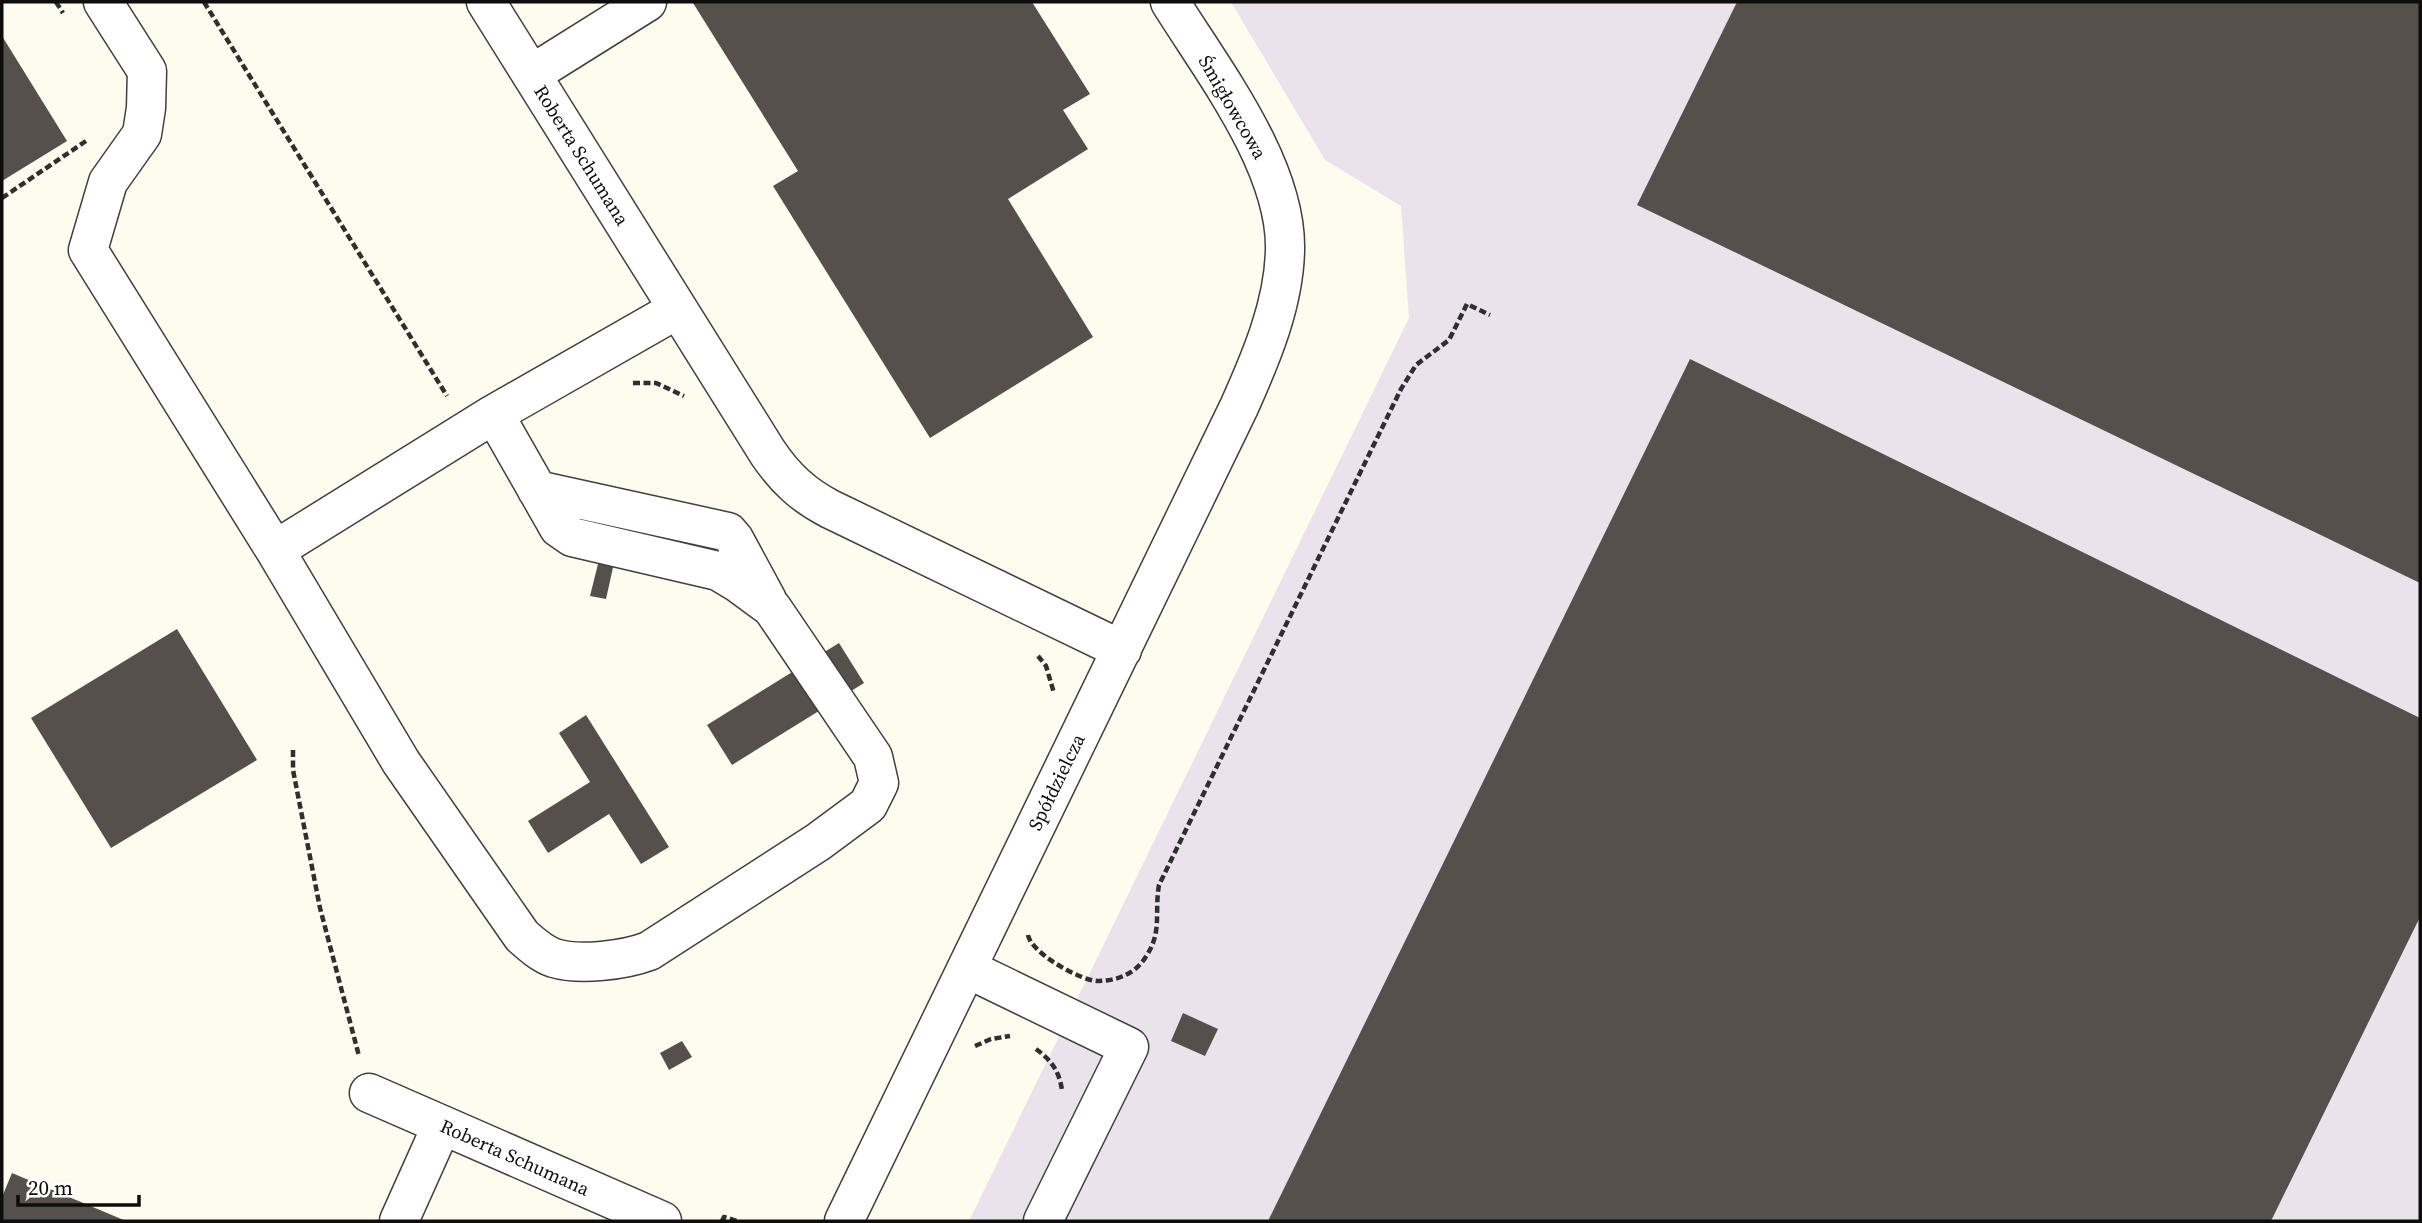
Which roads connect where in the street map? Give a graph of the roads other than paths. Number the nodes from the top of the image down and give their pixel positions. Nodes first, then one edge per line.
1 (103, 2) edge
2 (486, 2) edge
3 (647, 2) edge
4 (1170, 2) edge
5 (532, 74) junction
6 (678, 309) junction
7 (1265, 341) joint
8 (494, 414) junction
9 (275, 550) junction
10 (1122, 650) junction
11 (968, 969) junction
12 (369, 1093) road end
13 (442, 1125) junction
14 (399, 1221) edge
15 (662, 1221) edge
16 (844, 1221) edge
17 (1044, 1221) edge

1 - 9 street
2 - 5 street, Roberta Schumana
3 - 5 street
4 - 7 street, Śmigłowcowa
5 - 6 street, Roberta Schumana
6 - 8 street
6 - 10 street, Roberta Schumana
7 - 10 street, Spółdzielcza
8 - 9 street
8 - 9 street
10 - 11 street, Spółdzielcza
11 - 16 street, Spółdzielcza
11 - 17 street
12 - 13 street, Roberta Schumana
13 - 14 street
13 - 15 street, Roberta Schumana

